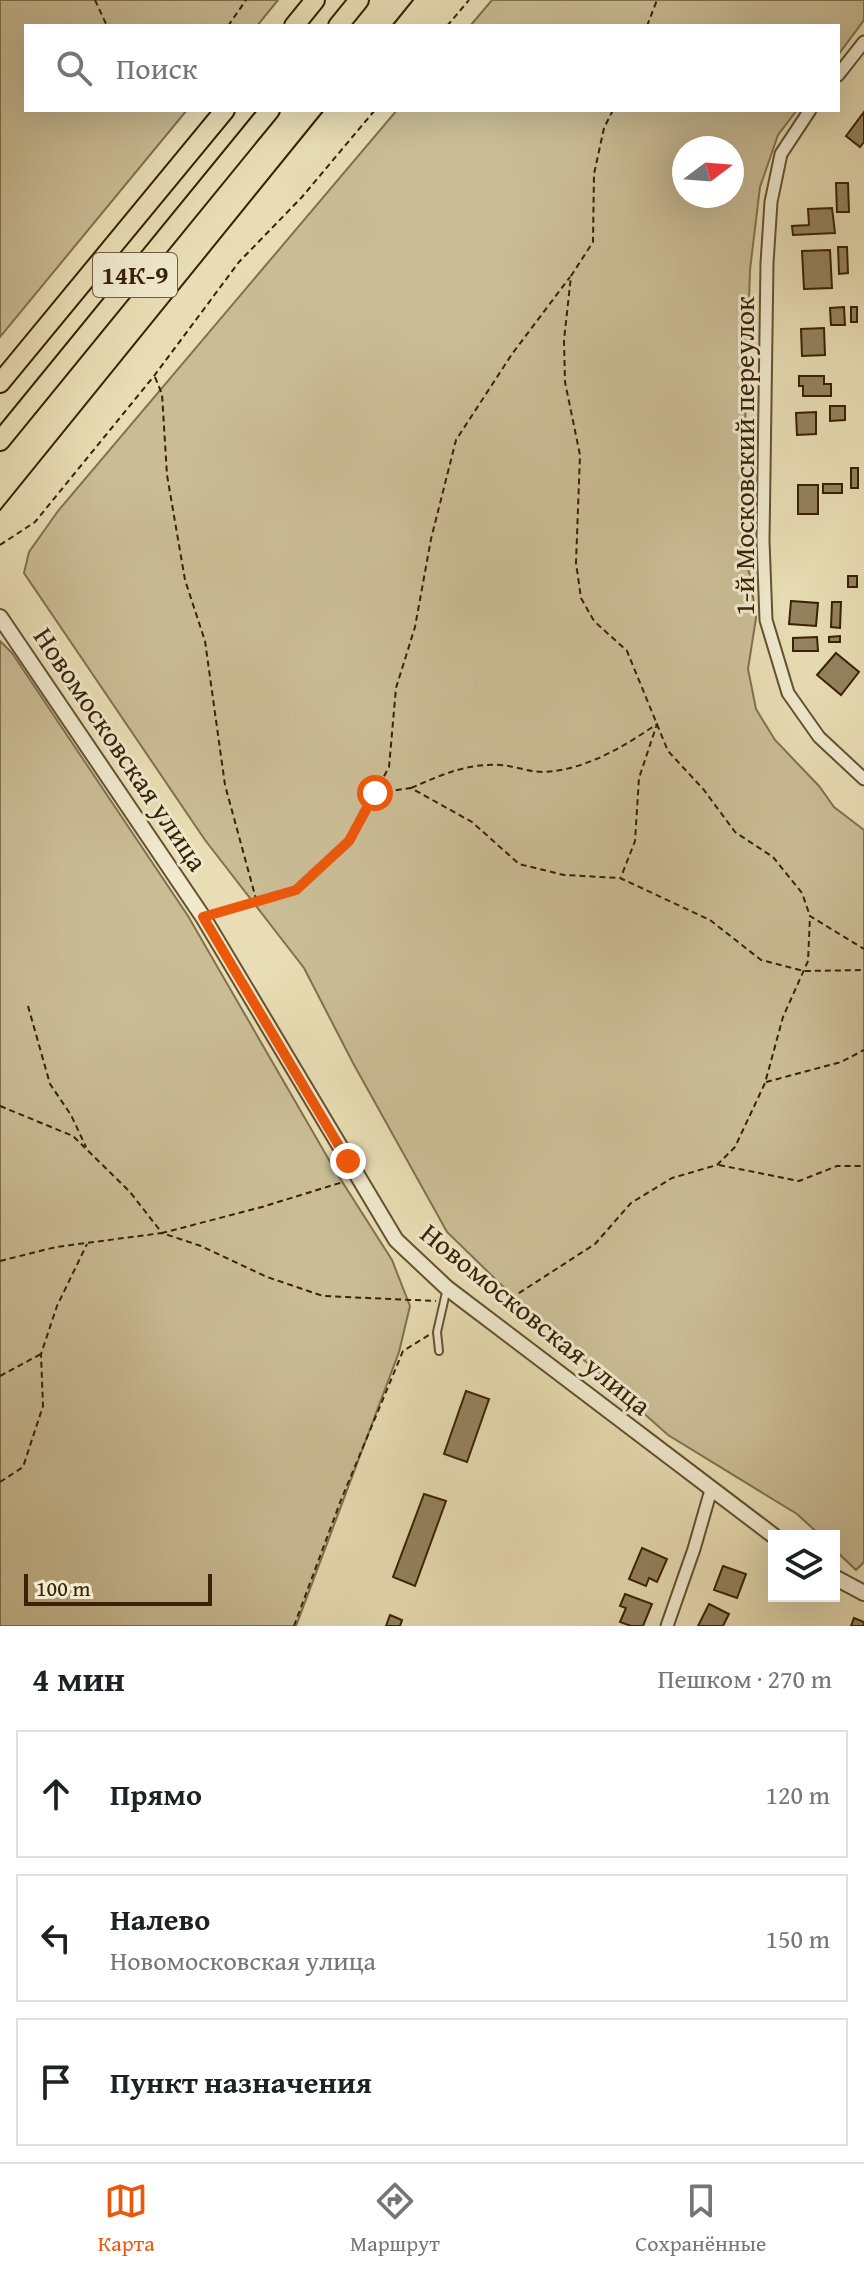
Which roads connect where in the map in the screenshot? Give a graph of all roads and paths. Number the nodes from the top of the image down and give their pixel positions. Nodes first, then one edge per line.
1 (95, 0) edge
2 (246, 0) edge
3 (315, 0) edge
4 (359, 0) edge
5 (469, 0) edge
6 (657, 0) edge
7 (106, 24) edge
8 (229, 24) edge
9 (296, 24) edge
10 (340, 24) edge
11 (449, 24) edge
12 (648, 24) edge
13 (864, 42) edge
14 (840, 72) edge
15 (223, 112) edge
16 (268, 112) edge
17 (373, 112) edge
18 (612, 112) edge
19 (809, 112) edge
20 (571, 276) junction
21 (154, 376) junction
22 (0, 383) edge
23 (0, 441) edge
24 (0, 545) edge
25 (0, 617) edge
26 (657, 724) junction
27 (864, 779) edge
28 (411, 788) junction
29 (375, 793) junction
30 (620, 878) junction
31 (257, 901) junction
32 (810, 916) junction
33 (203, 917) junction
34 (864, 949) edge
35 (864, 970) edge
36 (804, 971) junction
37 (28, 1006) dead end
38 (864, 1050) edge
39 (765, 1083) junction
40 (0, 1106) edge
41 (88, 1151) junction
42 (717, 1165) junction
43 (864, 1166) edge
44 (356, 1174) junction
45 (162, 1233) junction
46 (87, 1243) junction
47 (0, 1261) edge
48 (445, 1295) junction
49 (502, 1304) dead end
50 (437, 1332) junction
51 (439, 1351) dead end
52 (41, 1354) junction
53 (0, 1376) edge
54 (0, 1482) edge
55 (711, 1490) junction
56 (768, 1532) edge
57 (840, 1580) edge
58 (864, 1593) edge
59 (294, 1626) edge
60 (667, 1626) edge

1 - 7 path
2 - 8 path
3 - 9 main road
4 - 10 main road
5 - 11 path
6 - 12 path
13 - 14 street
15 - 22 main road
16 - 23 main road, 14К-9
17 - 21 path
18 - 20 path
19 - 27 street, 1-й Московский переулок
20 - 26 path
20 - 29 path
21 - 24 path
21 - 31 path
25 - 33 street, Новомосковская улица
26 - 28 path
26 - 30 path
26 - 32 path
28 - 29 path
28 - 30 path
29 - 31 path
30 - 36 path
31 - 33 path
32 - 34 path
32 - 36 path
33 - 44 street, Новомосковская улица
35 - 36 path
36 - 39 path
37 - 41 path
38 - 39 path
39 - 42 path
40 - 41 path
41 - 45 path
42 - 43 path
42 - 49 path
44 - 45 path
44 - 48 street, Новомосковская улица
45 - 46 path
45 - 48 path
46 - 47 path
46 - 52 path
48 - 50 lane
48 - 55 street, Новомосковская улица
50 - 51 lane
50 - 59 path
52 - 53 path
52 - 54 path
55 - 56 street, Новомосковская улица
55 - 60 street
57 - 58 street

